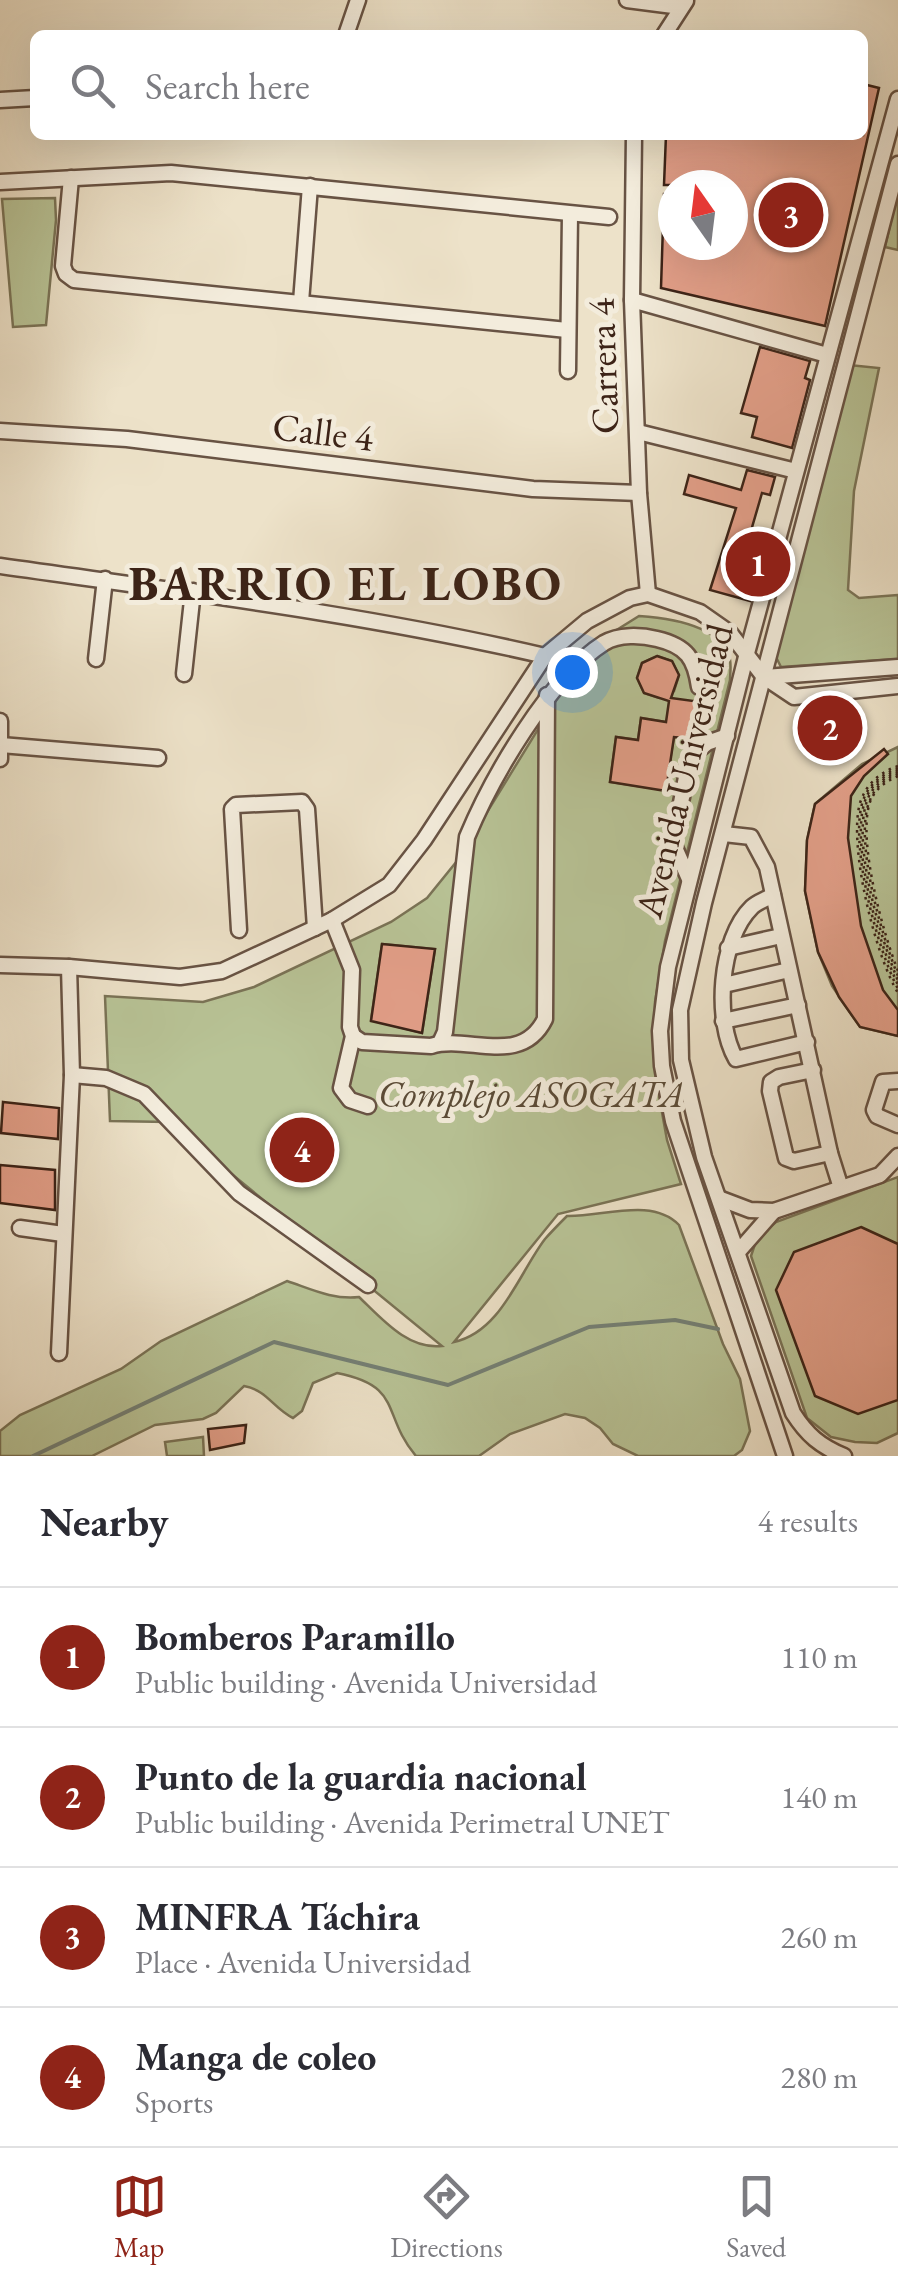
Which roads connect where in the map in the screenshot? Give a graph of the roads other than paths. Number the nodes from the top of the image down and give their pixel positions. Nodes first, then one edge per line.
1 (358, 0) edge
2 (627, 0) edge
3 (684, 4) edge
4 (348, 30) edge
5 (667, 30) edge
6 (30, 98) edge
7 (898, 99) edge
8 (0, 100) edge
9 (634, 140) edge
10 (898, 164) edge
11 (71, 178) junction
12 (0, 182) edge
13 (310, 186) junction
14 (570, 215) junction
15 (609, 217) dead end
16 (632, 300) junction
17 (302, 302) junction
18 (567, 330) junction
19 (827, 355) junction
20 (568, 371) dead end
21 (0, 431) edge
22 (638, 432) junction
23 (796, 471) junction
24 (639, 494) junction
25 (0, 566) edge
26 (105, 580) junction
27 (192, 592) junction
28 (648, 594) junction
29 (747, 653) junction
30 (545, 656) junction
31 (96, 659) dead end
32 (898, 667) edge
33 (184, 674) dead end
34 (764, 678) junction
35 (898, 686) edge
36 (699, 687) dead end
37 (547, 694) junction
38 (0, 721) edge
39 (727, 736) junction
40 (1, 745) edge
41 (158, 758) dead end
42 (0, 759) edge
43 (724, 834) junction
44 (689, 879) junction
45 (774, 895) junction
46 (332, 920) junction
47 (315, 928) junction
48 (238, 930) dead end
49 (781, 936) junction
50 (728, 948) junction
51 (0, 965) edge
52 (68, 967) junction
53 (788, 970) junction
54 (724, 985) junction
55 (798, 1005) junction
56 (723, 1021) junction
57 (353, 1036) junction
58 (807, 1042) junction
59 (440, 1043) junction
60 (812, 1070) junction
61 (72, 1075) junction
62 (898, 1081) edge
63 (368, 1106) dead end
64 (898, 1125) edge
65 (830, 1153) junction
66 (898, 1156) edge
67 (841, 1188) junction
68 (721, 1199) junction
69 (774, 1211) junction
70 (20, 1228) dead end
71 (62, 1234) junction
72 (738, 1252) junction
73 (368, 1285) dead end
74 (59, 1352) dead end
75 (785, 1456) edge
76 (844, 1456) edge

1 - 4 street
2 - 3 street
3 - 5 street
6 - 8 street
7 - 19 street, Avenida Universidad
9 - 16 street, Carrera 4
10 - 34 street, Avenida Universidad
11 - 12 street
11 - 13 street
11 - 17 street
13 - 14 street
13 - 17 street
14 - 15 street
14 - 18 street
16 - 19 street
16 - 22 street, Carrera 4
17 - 18 street
18 - 20 street
19 - 23 street, Avenida Universidad
21 - 24 street, Calle 4
22 - 23 street
22 - 24 street, Carrera 4
23 - 29 street, Avenida Universidad
24 - 28 street, Carrera 4
25 - 26 street
26 - 27 street
26 - 31 street
27 - 30 street
27 - 33 street
28 - 29 street
28 - 30 street
29 - 34 street
29 - 39 street, Avenida Universidad
30 - 46 street
32 - 34 street
34 - 35 street
34 - 43 street, Avenida Universidad
36 - 37 street
37 - 59 street
37 - 59 street
38 - 40 street
39 - 44 street, Avenida Universidad
39 - 44 street
40 - 41 street
40 - 42 street
43 - 45 street
43 - 68 street, Avenida Universidad
44 - 75 street, Avenida Universidad
45 - 49 street
45 - 50 street
46 - 47 street
46 - 57 street
47 - 48 street
47 - 52 street
49 - 50 street
49 - 53 street
50 - 54 street
51 - 52 street
52 - 61 street
53 - 54 street
53 - 55 street
54 - 56 street
55 - 56 street
55 - 58 street
56 - 58 street
57 - 59 street
57 - 63 street
58 - 60 street
60 - 65 street
60 - 65 street
61 - 71 street
61 - 73 street
62 - 64 street
65 - 67 street
66 - 67 street
67 - 69 street
68 - 69 street
68 - 72 street, Avenida Universidad
69 - 72 street
70 - 71 street
71 - 74 street
72 - 76 street, Avenida Universidad

